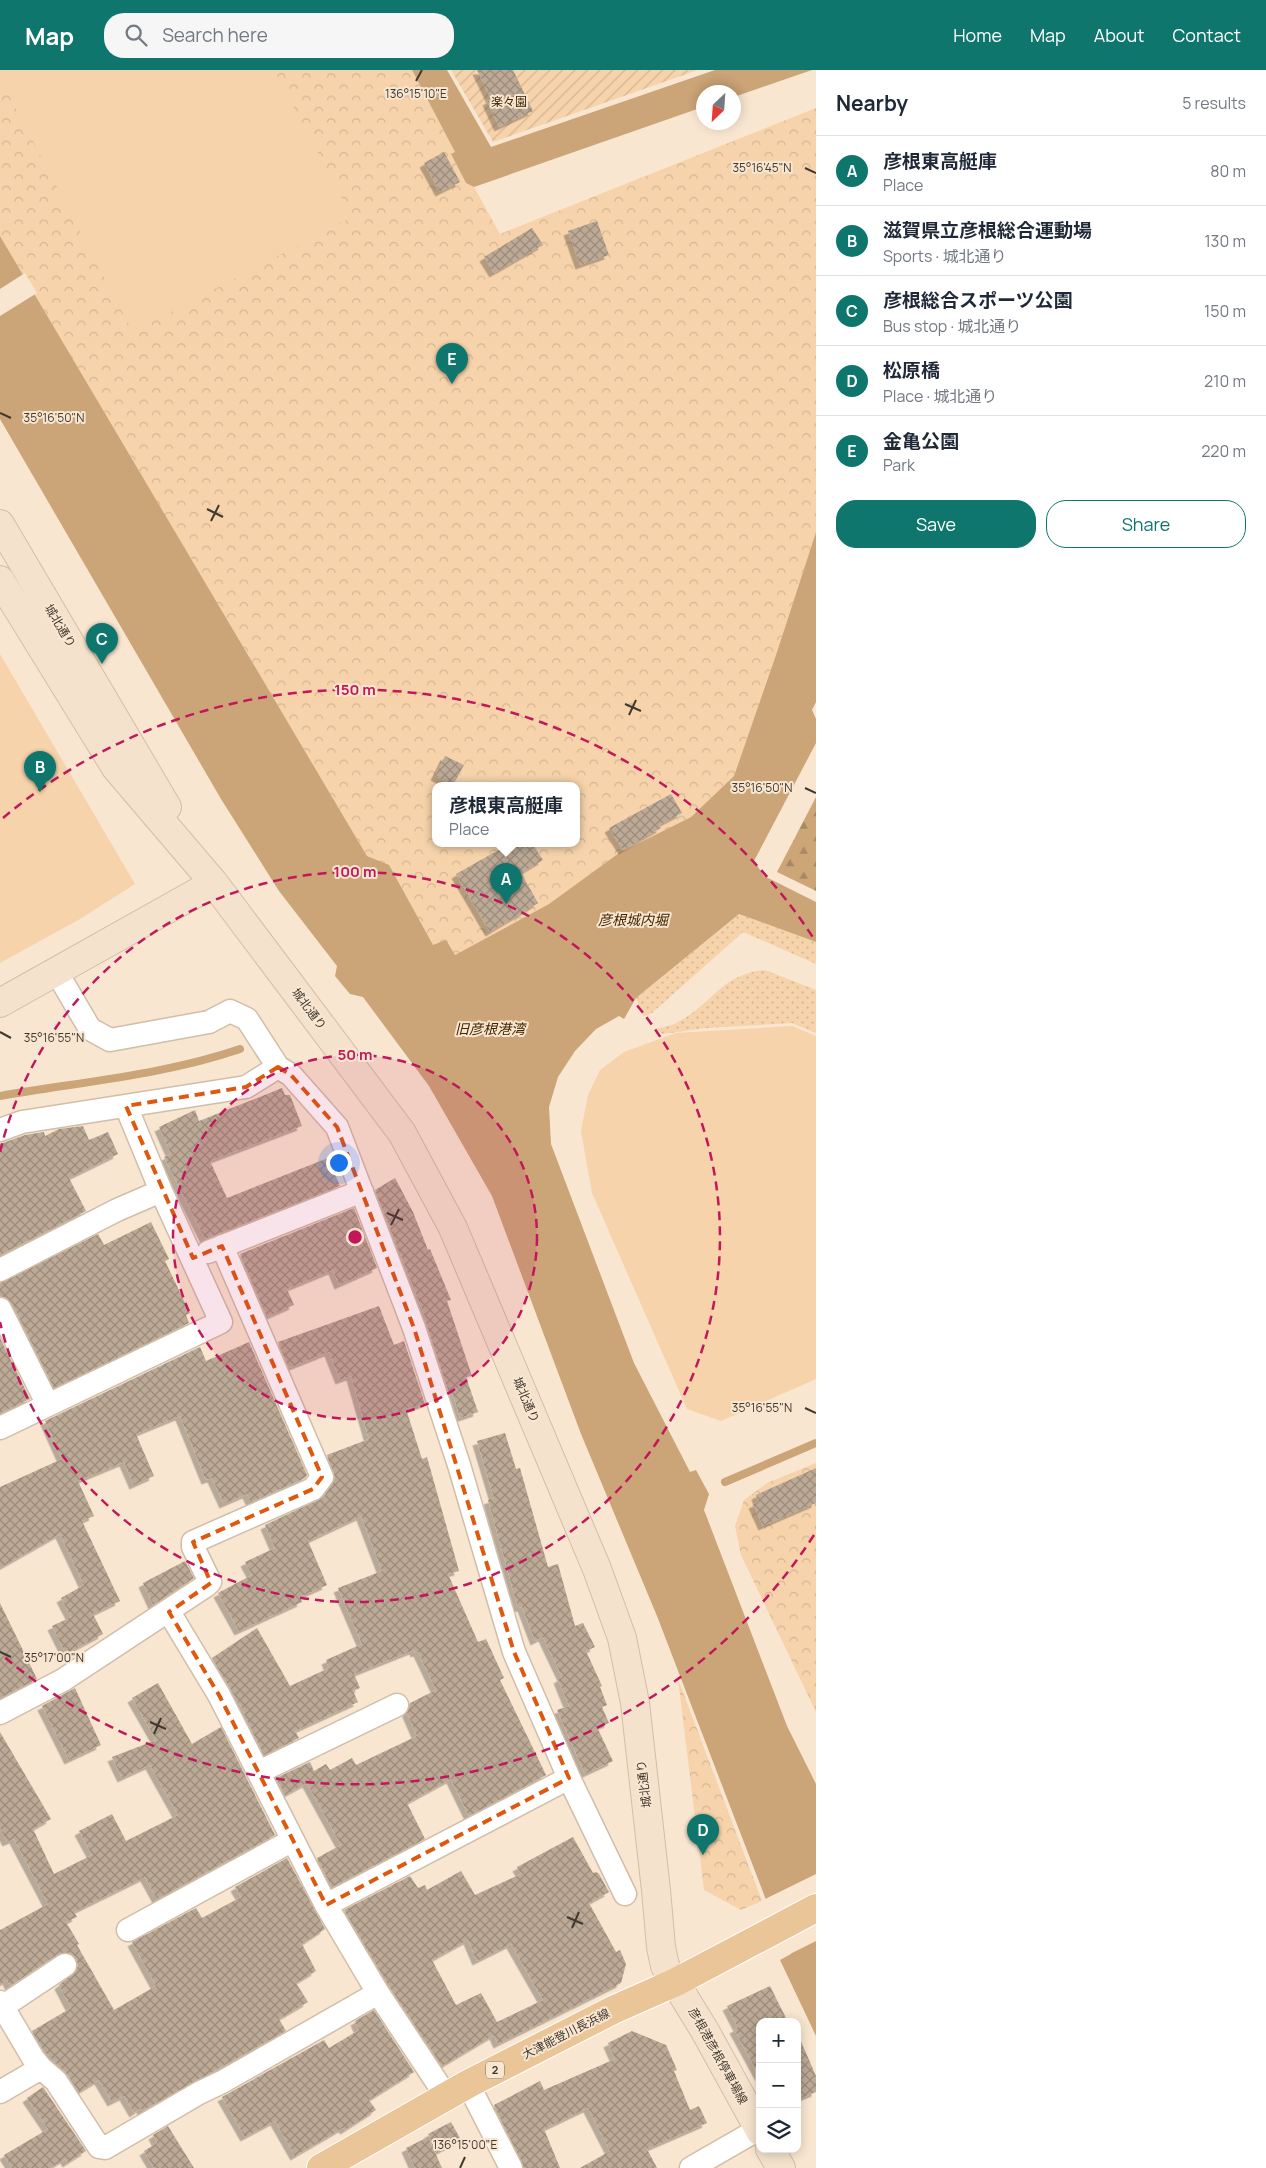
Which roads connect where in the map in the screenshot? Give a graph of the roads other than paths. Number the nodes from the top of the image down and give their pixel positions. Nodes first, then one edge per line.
1 (0, 524) edge
2 (0, 580) edge
3 (214, 883) junction
4 (56, 971) junction
5 (0, 1003) edge
6 (278, 1068) junction
7 (126, 1106) junction
8 (0, 1130) edge
9 (161, 1191) junction
10 (362, 1191) junction
11 (222, 1246) junction
12 (193, 1258) junction
13 (0, 1270) edge
14 (0, 1309) edge
15 (48, 1405) junction
16 (0, 1428) edge
17 (168, 1612) junction
18 (397, 1705) dead end
19 (0, 1713) edge
20 (260, 1772) junction
21 (569, 1778) junction
22 (293, 1840) junction
23 (625, 1894) dead end
24 (326, 1904) junction
25 (816, 1908) edge
26 (128, 1930) dead end
27 (65, 1965) dead end
28 (676, 1982) junction
29 (378, 1993) junction
30 (1, 2005) edge
31 (41, 2068) junction
32 (457, 2090) junction
33 (0, 2092) edge
34 (756, 2123) edge
35 (756, 2139) edge
36 (773, 2153) edge
37 (321, 2168) edge
38 (512, 2168) edge
39 (691, 2168) edge
40 (781, 2168) edge

1 - 3 main road, 城北通り
2 - 3 main road, 城北通り
3 - 4 main road
3 - 28 main road, 城北通り
4 - 5 main road
4 - 6 street
6 - 7 street
6 - 10 street
7 - 8 street
7 - 9 street
9 - 12 street
9 - 13 street
10 - 11 street
10 - 21 street
11 - 12 street
11 - 17 street
12 - 15 street
14 - 15 street
15 - 16 street
17 - 19 street
17 - 20 street
18 - 20 street
20 - 22 street
21 - 23 street
21 - 24 street
22 - 24 street
22 - 26 street
24 - 29 street
25 - 28 main road, 大津能登川長浜線 / 2
27 - 30 street
28 - 32 main road, 大津能登川長浜線 / 2
28 - 34 main road, 彦根港彦根停車場線
29 - 31 street
29 - 32 street
30 - 31 street
31 - 33 street
32 - 37 main road, 大津能登川長浜線 / 2
32 - 38 street
35 - 39 street
36 - 40 main road, 彦根港彦根停車場線

